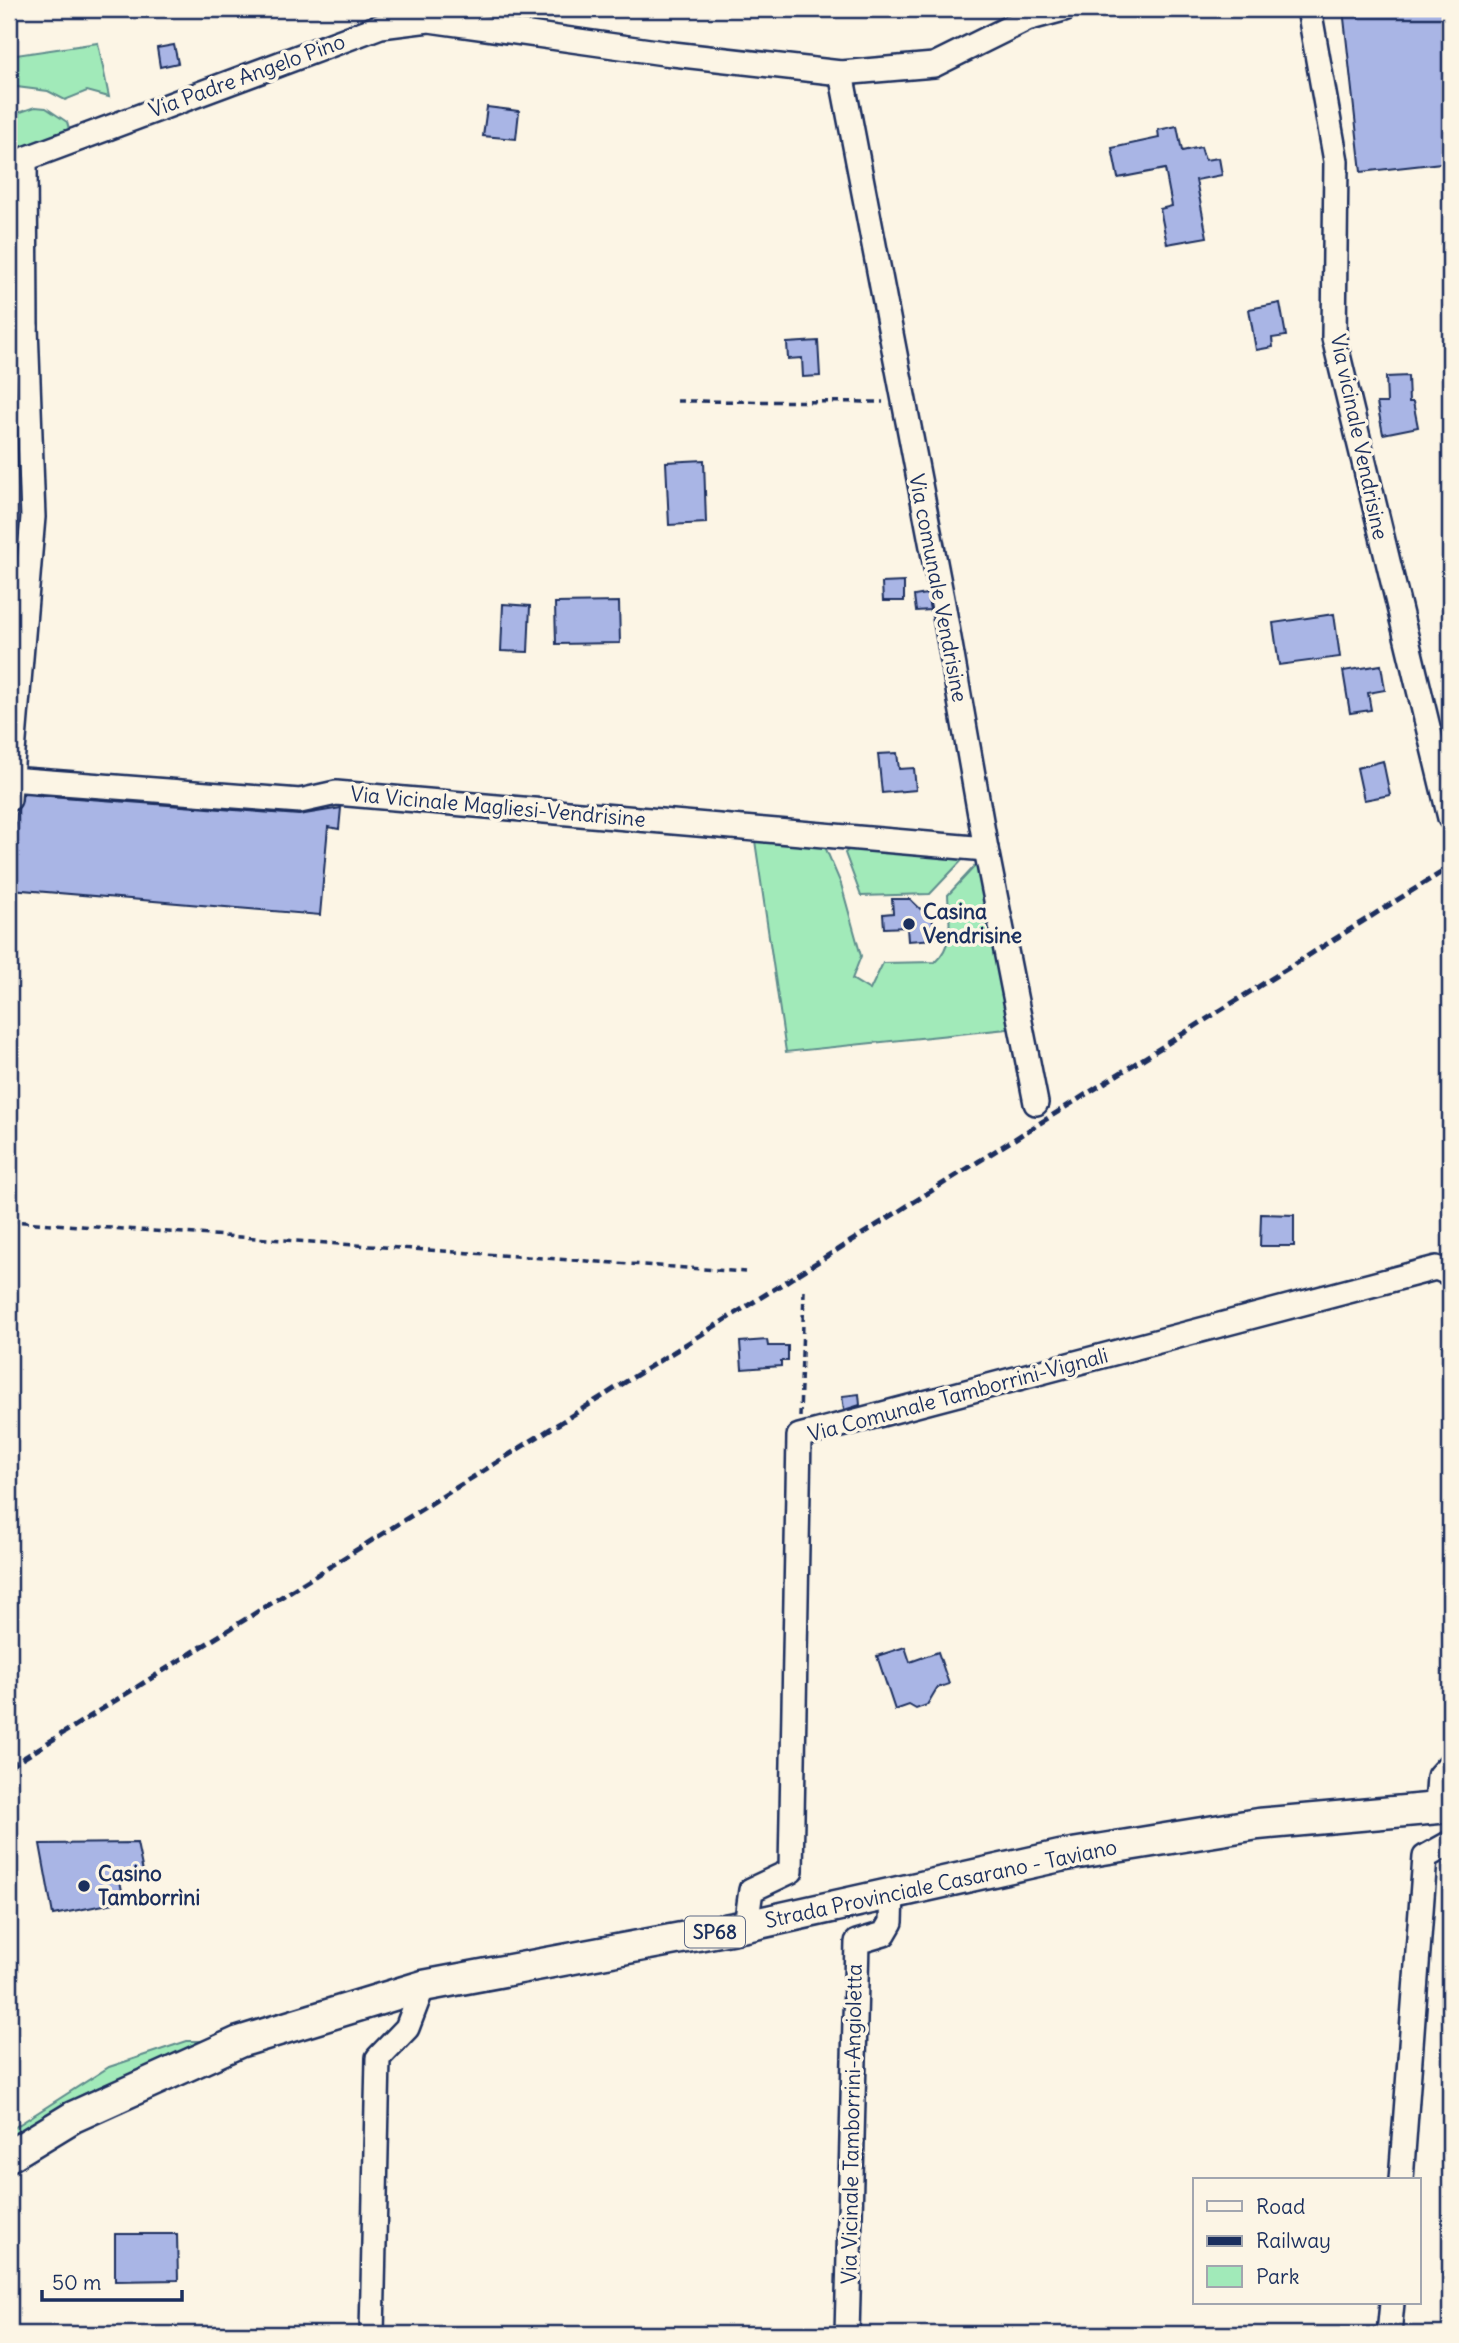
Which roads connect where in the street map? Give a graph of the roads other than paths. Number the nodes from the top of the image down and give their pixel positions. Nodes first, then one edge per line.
1 (1064, 9) edge
2 (1309, 9) edge
3 (841, 73) junction
4 (17, 327) edge
5 (9, 789) edge
6 (1450, 818) edge
7 (985, 849) junction
8 (1036, 1103) dead end
9 (1450, 1274) edge
10 (1450, 1764) edge
11 (1444, 1807) edge
12 (1450, 1843) edge
13 (892, 1893) junction
14 (746, 1926) junction
15 (423, 1986) junction
16 (9, 2156) edge
17 (1401, 2178) edge
18 (1392, 2304) edge
19 (372, 2334) edge
20 (847, 2334) edge
21 (1389, 2334) edge

1 - 3 street, Via Padre Angelo Pino
2 - 6 street, Via vicinale Vendrisine
3 - 4 street, Via Padre Angelo Pino
3 - 7 street, Via comunale Vendrisine
4 - 5 street
5 - 7 street, Via Vicinale Magliesi-Vendrisine
7 - 8 street, Via comunale Vendrisine
9 - 14 street, Via Comunale Tamborrini-Vignali
10 - 11 street
11 - 13 main road, Strada Provinciale Casarano - Taviano / SP68
12 - 17 street
13 - 14 main road, Strada Provinciale Casarano - Taviano / SP68
13 - 20 street, Via Vicinale Tamborrini-Angioletta
14 - 15 main road, Strada Provinciale Casarano - Taviano / SP68
15 - 16 main road, Strada Provinciale Casarano - Taviano / SP68
15 - 19 street
18 - 21 street

